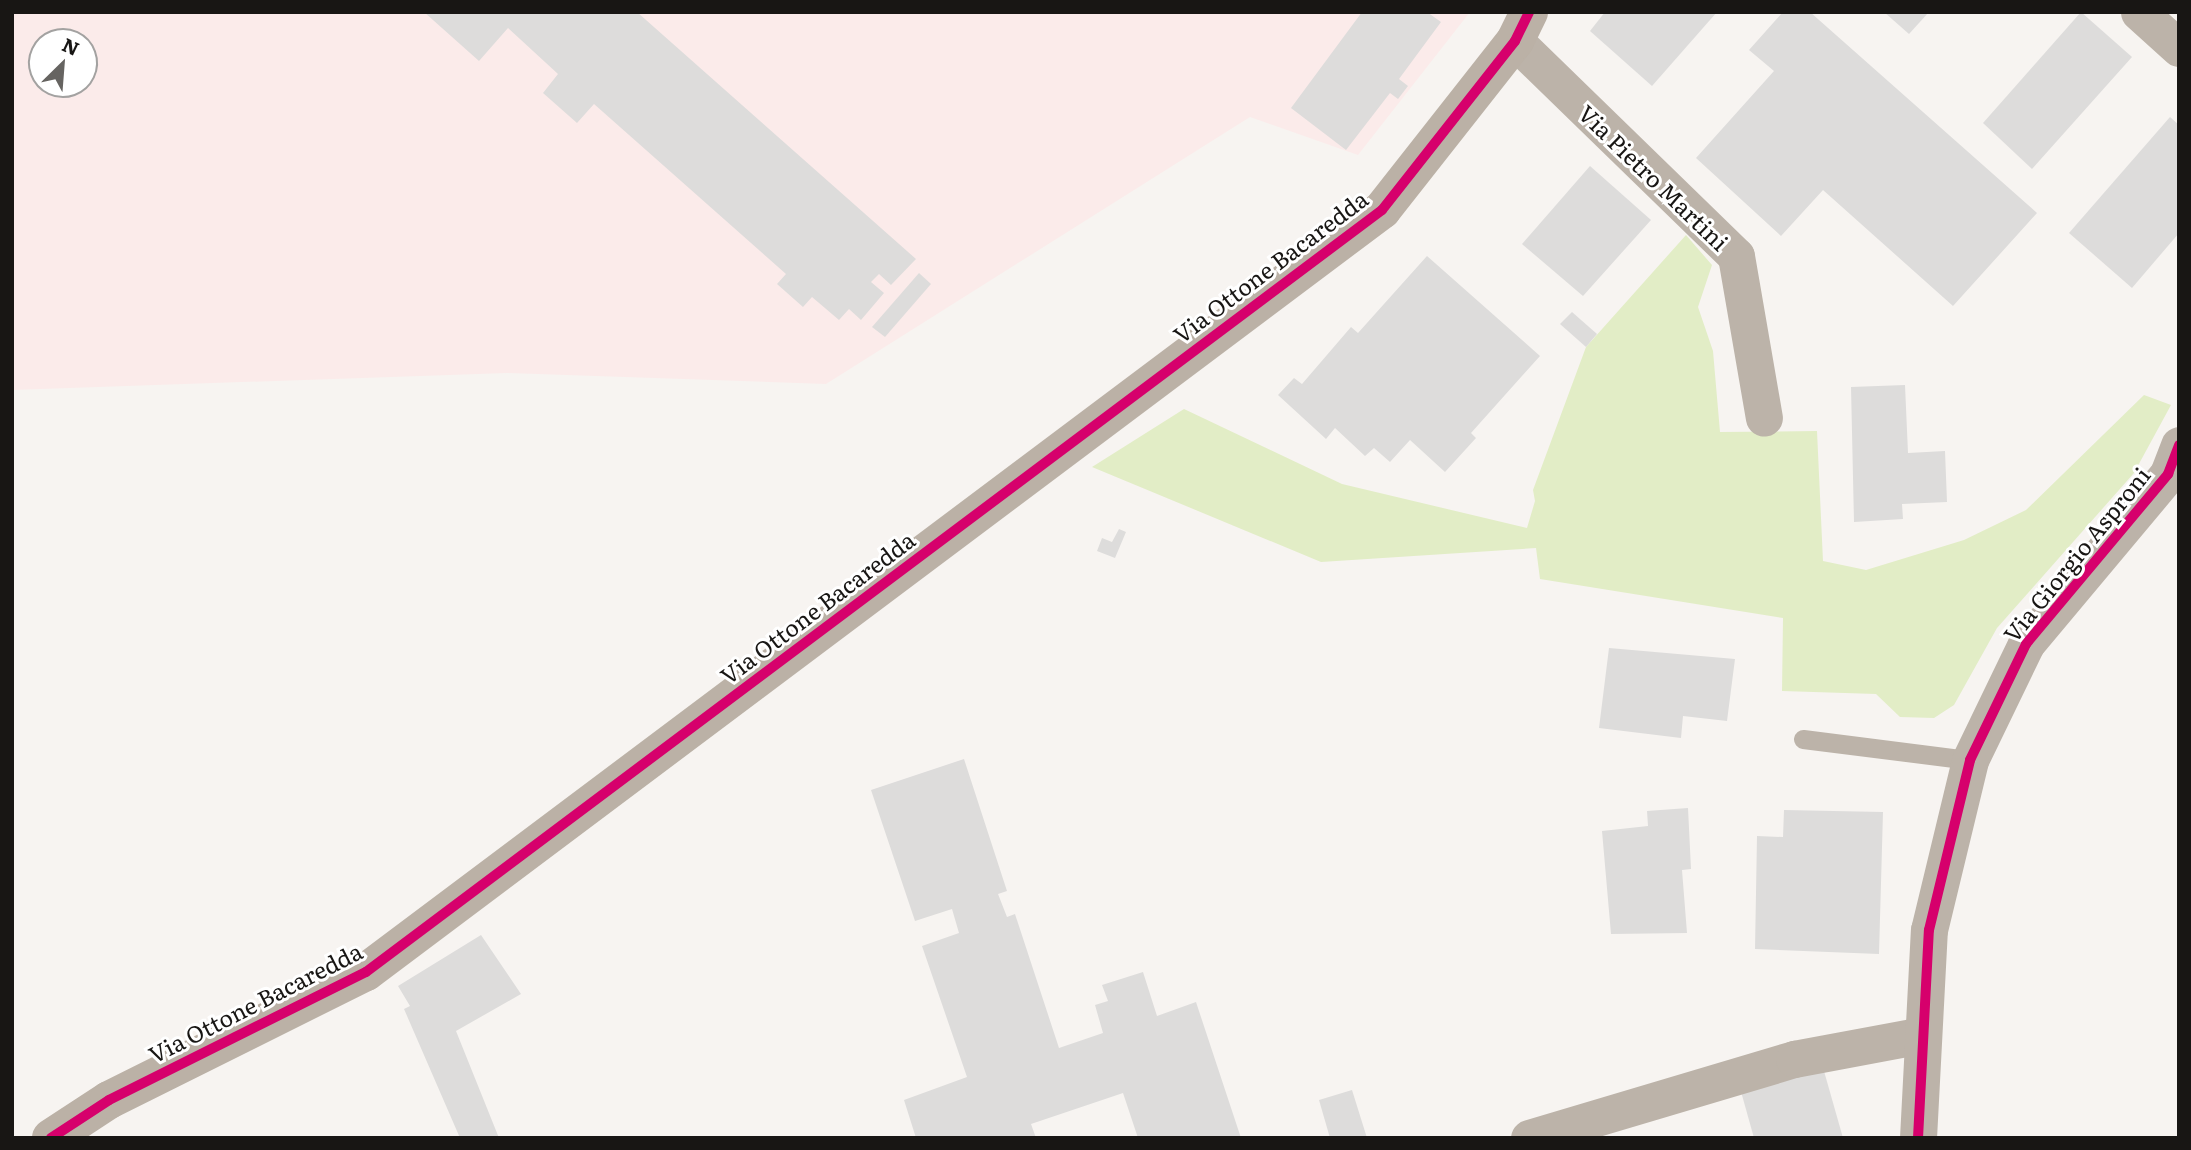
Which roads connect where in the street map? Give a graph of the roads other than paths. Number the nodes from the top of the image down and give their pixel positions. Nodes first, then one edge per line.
1 (2139, 12) edge
2 (1522, 27) edge
3 (2179, 48) edge
4 (1764, 418) dead end
5 (2179, 446) edge
6 (1803, 738) dead end
7 (1970, 760) junction
8 (1922, 1035) junction
9 (51, 1138) edge
10 (1529, 1138) edge
11 (1918, 1138) edge

1 - 3 street
2 - 4 street, Via Pietro Martini
2 - 9 street, Via Ottone Bacaredda
5 - 7 street, Via Giorgio Asproni
6 - 7 lane
7 - 8 street, Via Giorgio Asproni
8 - 10 street
8 - 11 street, Via Giorgio Asproni

